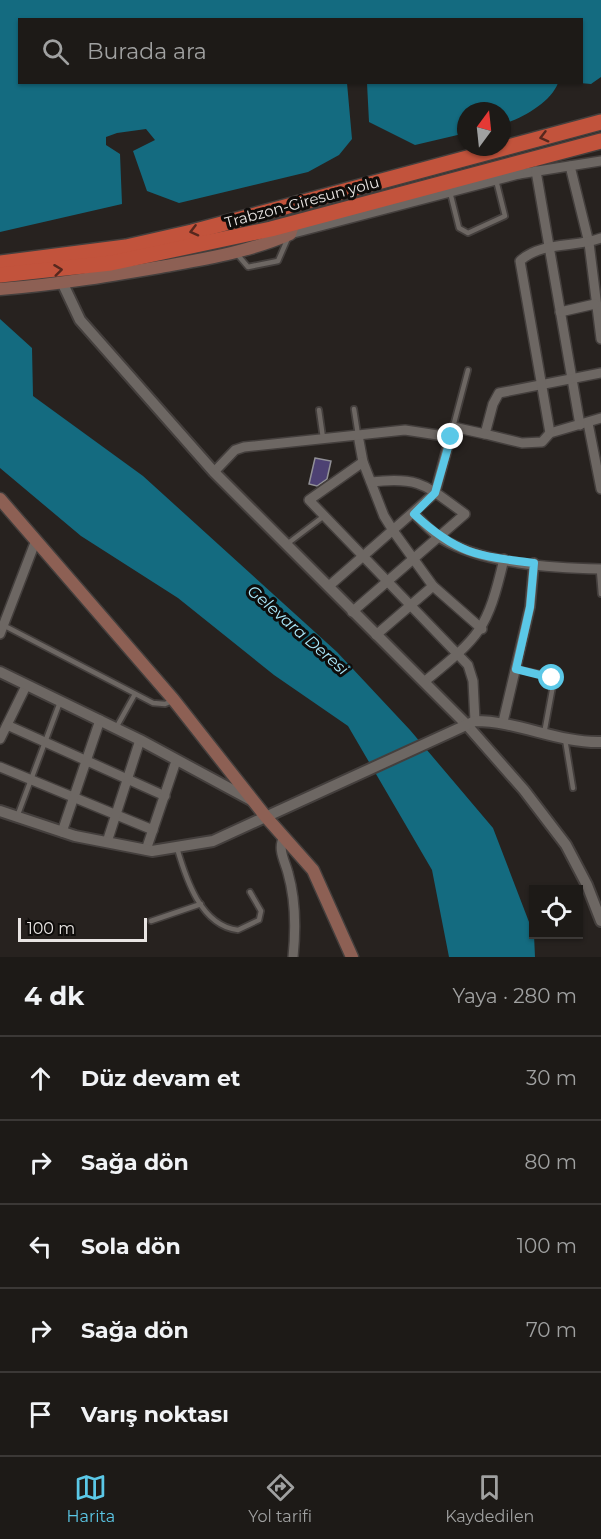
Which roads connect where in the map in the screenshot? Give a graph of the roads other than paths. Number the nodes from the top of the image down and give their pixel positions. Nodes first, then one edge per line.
1 (601, 122) edge
2 (601, 141) edge
3 (601, 161) edge
4 (570, 166) junction
5 (518, 170) junction
6 (536, 171) junction
7 (496, 180) junction
8 (450, 192) junction
9 (292, 228) junction
10 (601, 238) edge
11 (589, 243) junction
12 (550, 247) junction
13 (235, 252) junction
14 (0, 263) edge
15 (1, 284) edge
16 (63, 284) junction
17 (595, 304) junction
18 (560, 312) junction
19 (601, 337) edge
20 (468, 370) dead end
21 (601, 373) edge
22 (572, 380) junction
23 (543, 386) junction
24 (354, 409) dead end
25 (319, 410) dead end
26 (601, 418) edge
27 (584, 424) junction
28 (452, 432) junction
29 (550, 433) junction
30 (485, 434) junction
31 (358, 435) junction
32 (323, 439) junction
33 (363, 462) junction
34 (214, 472) junction
35 (371, 482) junction
36 (601, 489) edge
37 (435, 493) junction
38 (0, 499) edge
39 (414, 514) junction
40 (324, 516) junction
41 (393, 532) junction
42 (439, 537) junction
43 (36, 540) junction
44 (287, 544) junction
45 (364, 558) junction
46 (414, 559) junction
47 (504, 560) junction
48 (534, 563) junction
49 (600, 569) edge
50 (388, 581) junction
51 (329, 586) junction
52 (433, 586) junction
53 (601, 594) edge
54 (408, 605) junction
55 (352, 612) junction
56 (482, 629) junction
57 (2, 630) edge
58 (376, 635) junction
59 (458, 654) junction
60 (516, 669) junction
61 (0, 672) edge
62 (424, 682) junction
63 (26, 686) junction
64 (135, 694) junction
65 (173, 699) junction
66 (60, 702) junction
67 (100, 720) junction
68 (502, 722) junction
69 (471, 723) junction
70 (7, 725) junction
71 (116, 728) junction
72 (544, 735) junction
73 (0, 739) edge
74 (565, 739) junction
75 (140, 740) junction
76 (43, 741) junction
77 (601, 742) edge
78 (176, 760) junction
79 (86, 761) junction
80 (0, 767) edge
81 (30, 780) junction
82 (127, 780) junction
83 (573, 788) dead end
84 (165, 796) junction
85 (73, 798) junction
86 (256, 802) junction
87 (0, 811) edge
88 (116, 815) junction
89 (269, 816) junction
90 (17, 817) junction
91 (153, 830) junction
92 (62, 832) junction
93 (284, 837) junction
94 (107, 842) junction
95 (177, 848) junction
96 (146, 850) junction
97 (250, 892) dead end
98 (201, 904) junction
99 (151, 921) dead end
100 (601, 921) edge
101 (293, 957) edge
102 (352, 957) edge

1 -> 14 highway, Trabzon-Giresun yolu
2 - 5 highway, Trabzon-Giresun yolu
3 - 4 street
4 - 6 street
4 - 11 street
5 - 6 street
5 - 7 street
5 - 9 highway, Trabzon-Giresun yolu
6 - 12 street
7 - 8 street
7 - 8 lane
8 - 9 street
9 - 13 main road
9 - 13 lane
15 -> 9 highway, Trabzon-Giresun yolu
10 - 11 street
11 - 12 street
11 - 17 street
12 - 18 street
12 - 23 street
13 - 16 main road
15 - 16 main road
16 - 34 street
17 - 18 street
17 - 19 street
18 - 22 street
20 - 28 lane
21 - 22 street
22 - 23 street
22 - 27 street
23 - 29 street
23 - 30 street
24 - 31 lane
25 - 32 lane
26 - 27 street
27 - 29 street
27 - 36 street
28 - 30 street
28 - 31 street
28 - 37 street
29 - 30 street
31 - 32 street
31 - 33 street
32 - 34 street
33 - 35 street
33 - 40 street
34 - 44 street
35 - 37 street
35 - 41 street
37 - 39 street
37 - 42 street
38 - 43 main road
39 - 41 street
39 - 42 street
40 - 44 lane
40 - 45 street
41 - 45 street
41 - 46 street
42 - 46 street
42 - 47 street
43 - 57 street
43 - 65 main road
44 - 51 street
45 - 50 street
45 - 51 street
46 - 50 street
46 - 52 street
47 - 48 street
47 - 56 street
48 - 49 street
48 - 60 street
49 - 53 lane
50 - 54 street
50 - 55 street
51 - 55 street
52 - 54 street
52 - 56 street
54 - 58 street
54 - 59 street
55 - 58 street
56 - 59 street
57 - 64 lane
58 - 62 street
59 - 62 street
59 - 69 street
60 - 68 street
60 - 72 lane
61 - 63 street
62 - 69 street
63 - 66 street
63 - 70 street
64 - 65 lane
64 - 71 lane
65 - 86 main road
66 - 67 street
66 - 76 lane
67 - 71 street
67 - 79 street
68 - 69 street
68 - 72 street
69 - 89 street
69 - 100 street
70 - 73 street
70 - 76 street
71 - 75 street
72 - 74 street
74 - 77 street
74 - 83 lane
75 - 78 street
75 - 82 street
76 - 79 street
76 - 81 lane
78 - 84 street
78 - 86 street
79 - 82 street
79 - 85 street
80 - 81 street
81 - 85 street
81 - 90 lane
82 - 84 street
82 - 88 street
84 - 91 street
85 - 88 street
85 - 92 street
86 - 89 main road
87 - 90 street
88 - 91 street
88 - 94 street
89 - 93 main road
89 - 95 street
90 - 92 street
91 - 96 street
92 - 94 street
93 - 101 street
93 - 102 main road
94 - 96 street
95 - 96 street
95 - 98 lane
97 - 98 lane
98 - 99 lane

